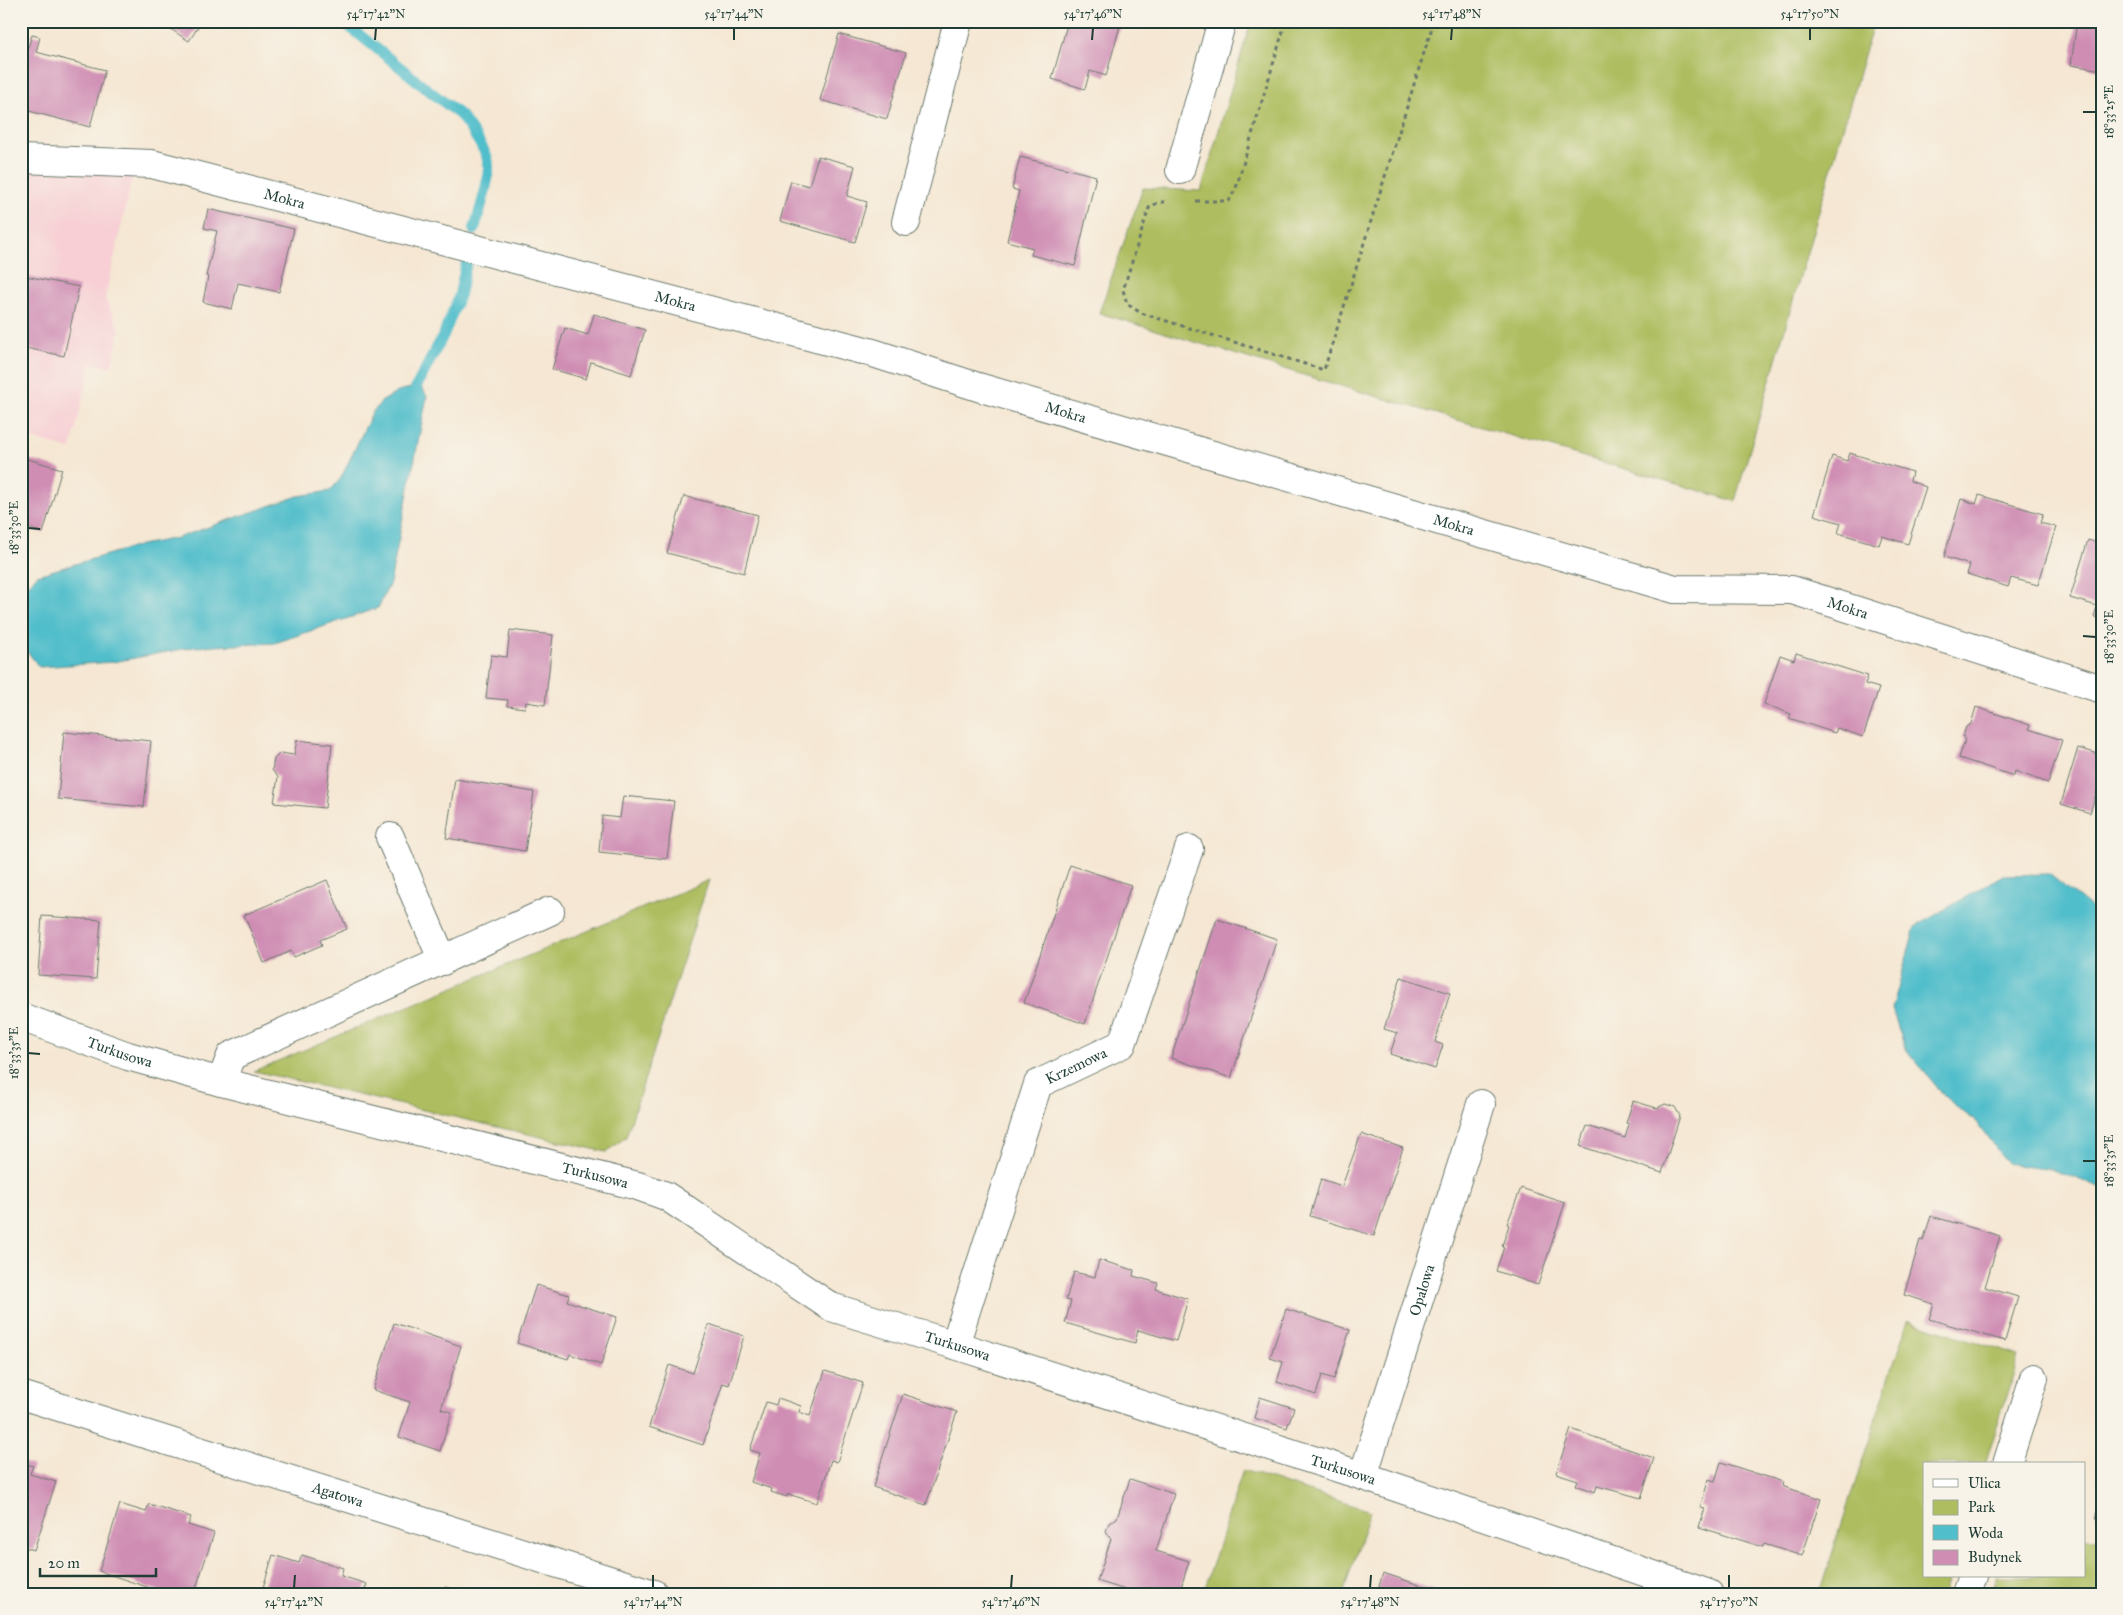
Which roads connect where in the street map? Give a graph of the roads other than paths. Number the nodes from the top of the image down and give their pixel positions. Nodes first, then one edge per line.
1 (958, 21) edge
2 (1222, 21) edge
3 (21, 159) edge
4 (1180, 170) dead end
5 (906, 222) dead end
6 (2102, 689) edge
7 (390, 836) dead end
8 (1189, 849) dead end
9 (550, 911) dead end
10 (443, 960) junction
11 (21, 1017) edge
12 (221, 1082) junction
13 (1481, 1104) dead end
14 (955, 1344) junction
15 (2034, 1378) dead end
16 (21, 1395) edge
17 (2008, 1462) edge
18 (1363, 1476) junction
19 (1971, 1578) edge
20 (654, 1594) edge
21 (1709, 1594) edge
22 (1966, 1594) edge

1 - 5 street
2 - 4 street
3 - 6 street, Mokra
7 - 10 street
8 - 14 street, Krzemowa
9 - 10 street
10 - 12 street
11 - 12 street, Turkusowa
12 - 14 street, Turkusowa
13 - 18 street, Opalowa
14 - 18 street, Turkusowa
15 - 17 street
16 - 20 street, Agatowa
18 - 21 street, Turkusowa
19 - 22 street

